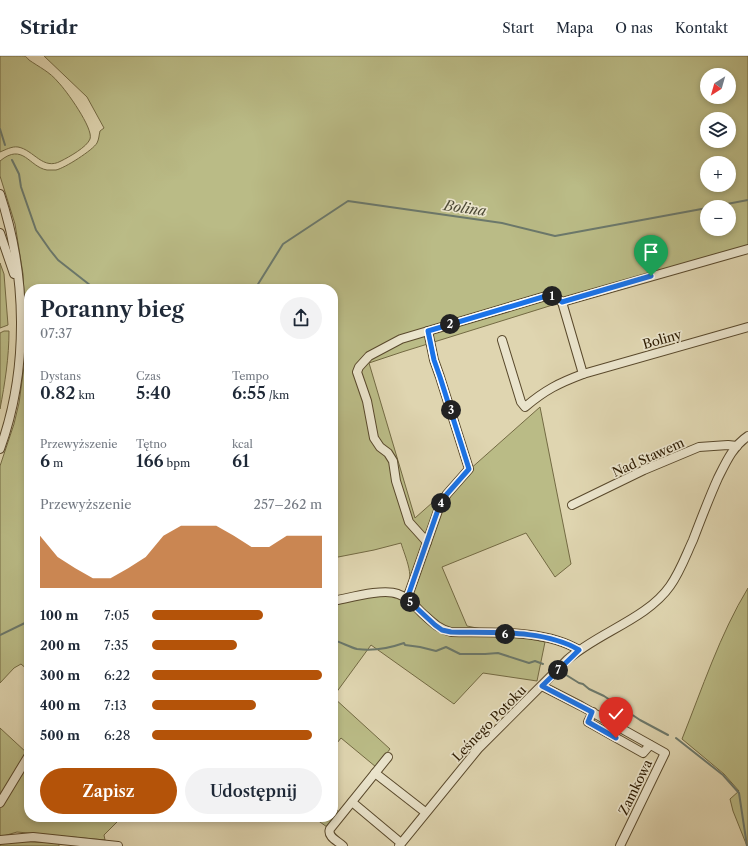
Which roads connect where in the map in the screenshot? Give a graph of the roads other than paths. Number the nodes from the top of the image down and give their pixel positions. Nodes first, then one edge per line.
1 (0, 194) edge
2 (0, 234) edge
3 (748, 249) edge
4 (18, 288) junction
5 (562, 302) junction
6 (748, 326) edge
7 (428, 331) junction
8 (502, 340) dead end
9 (583, 374) junction
10 (748, 436) edge
11 (737, 446) junction
12 (0, 450) edge
13 (572, 505) dead end
14 (427, 542) junction
15 (407, 599) junction
16 (338, 600) edge
17 (579, 650) junction
18 (542, 686) junction
19 (388, 757) dead end
20 (24, 763) edge
21 (375, 773) junction
22 (352, 802) junction
23 (0, 803) edge
24 (425, 812) junction
25 (338, 819) edge
26 (335, 822) edge
27 (0, 840) edge
28 (400, 845) edge
29 (118, 846) edge
30 (343, 846) edge
31 (620, 846) edge

1 - 4 street
2 - 4 street
3 - 5 street
4 - 12 street
5 - 7 street
5 - 9 street
6 - 9 street, Boliny
7 - 14 street
7 - 14 street
8 - 9 street, Boliny
10 - 11 street, Leśnego Potoku
11 - 13 street, Nad Stawem
11 - 17 street, Leśnego Potoku
14 - 15 street
15 - 16 street
15 - 17 street
17 - 18 street, Leśnego Potoku
18 - 24 street, Leśnego Potoku
18 - 31 street, Zamkowa
19 - 21 street
20 - 23 street
21 - 22 street
21 - 24 street
22 - 25 street
22 - 28 street, Leśnego Potoku
24 - 28 street, Leśnego Potoku
26 - 30 street
27 - 29 street

